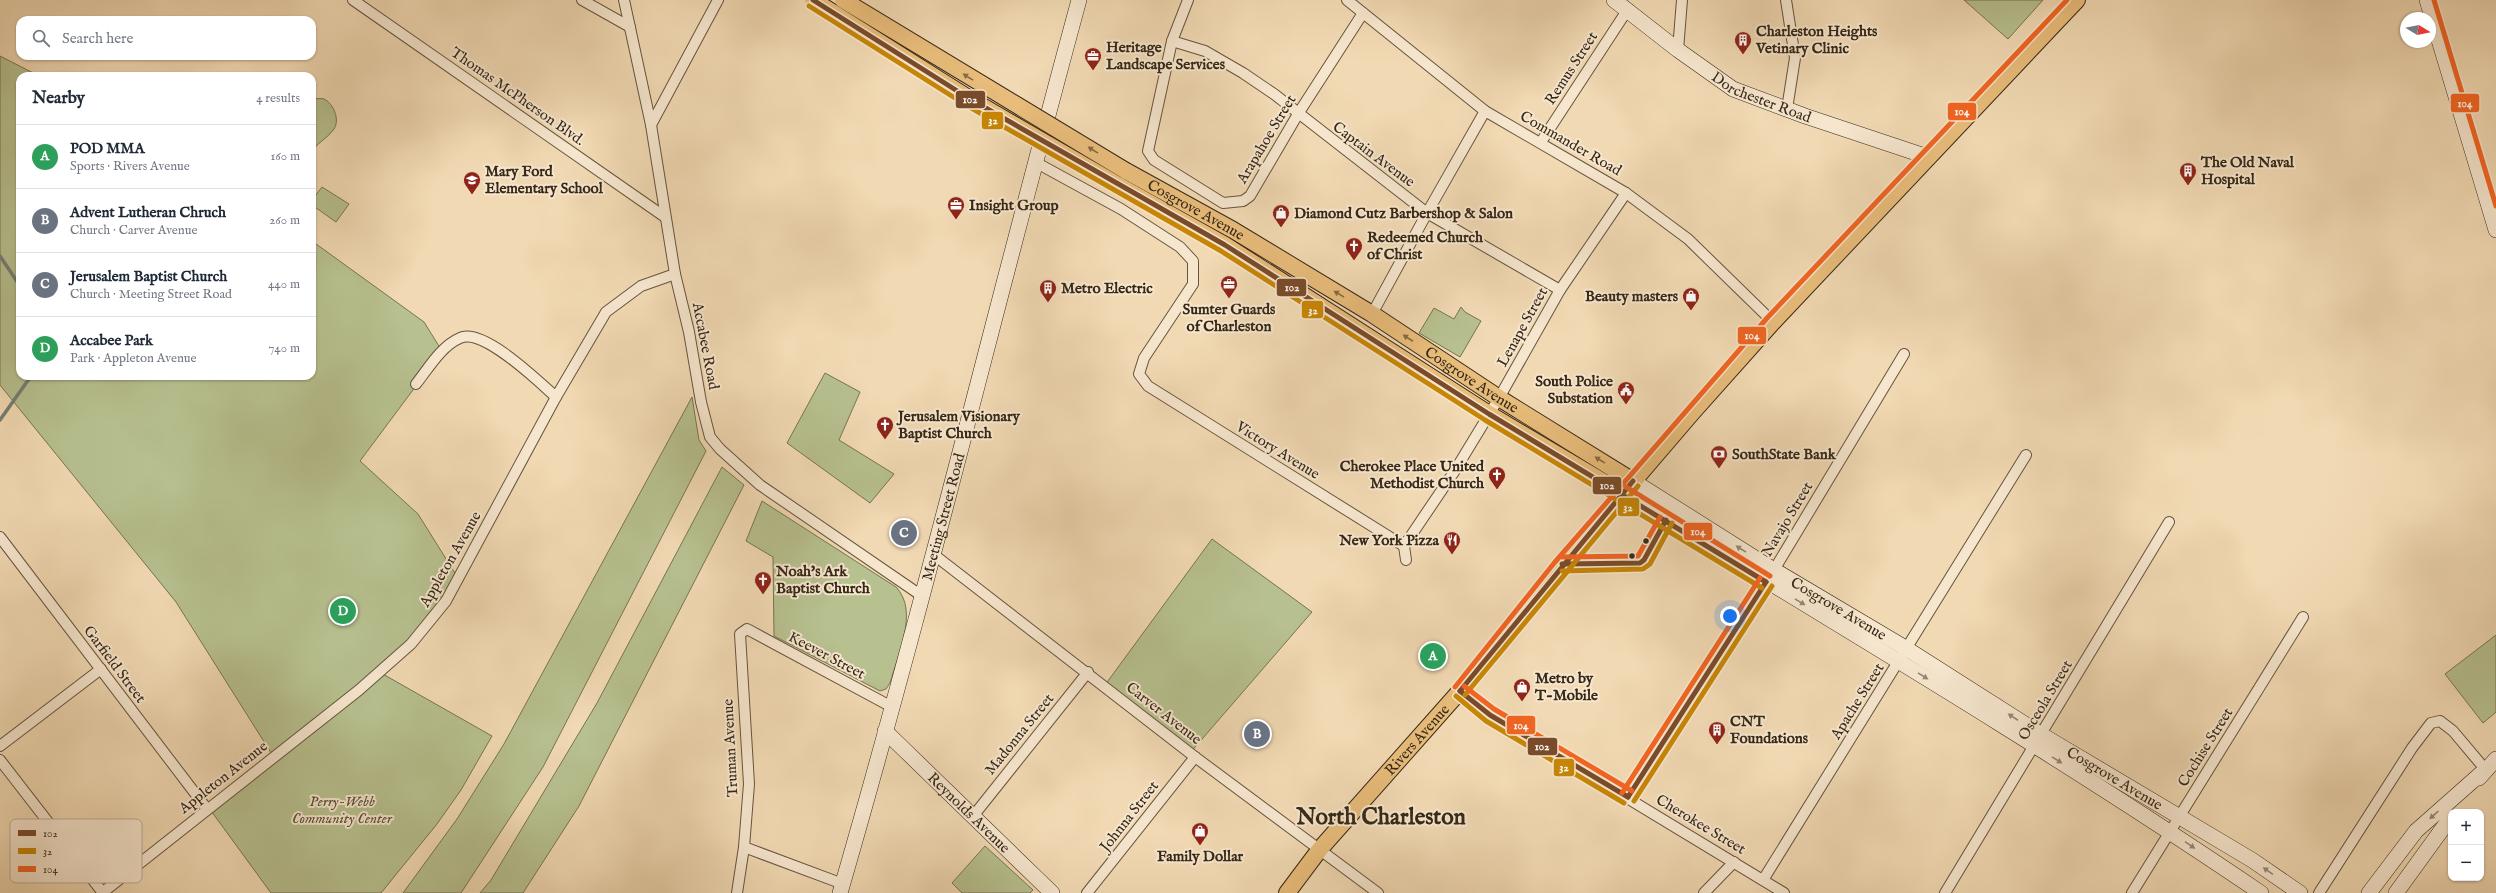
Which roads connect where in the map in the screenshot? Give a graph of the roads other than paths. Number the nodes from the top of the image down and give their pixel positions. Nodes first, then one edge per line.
1 (353, 0) edge
2 (582, 0) edge
3 (624, 0) edge
4 (718, 0) edge
5 (814, 0) edge
6 (843, 0) edge
7 (1079, 0) edge
8 (1188, 0) edge
9 (1347, 0) edge
10 (1614, 0) edge
11 (1682, 0) edge
12 (1786, 0) edge
13 (2077, 0) edge
14 (2427, 0) edge
15 (1628, 9) junction
16 (1363, 13) junction
17 (630, 26) junction
18 (1172, 41) junction
19 (1678, 50) junction
20 (1787, 109) junction
21 (1485, 111) junction
22 (1298, 114) junction
23 (651, 125) junction
24 (1541, 142) junction
25 (1928, 157) junction
26 (1034, 162) junction
27 (1626, 193) junction
28 (1426, 213) junction
29 (665, 217) junction
30 (2496, 230) edge
31 (675, 274) junction
32 (1560, 290) junction
33 (1372, 314) junction
34 (1773, 322) junction
35 (1904, 354) dead end
36 (416, 384) dead end
37 (556, 397) junction
38 (1499, 398) junction
39 (1489, 414) junction
40 (2026, 455) dead end
41 (1633, 481) junction
42 (1622, 493) junction
43 (2169, 522) dead end
44 (0, 537) edge
45 (1404, 546) junction
46 (933, 554) junction
47 (1406, 560) dead end
48 (1770, 576) junction
49 (922, 596) junction
50 (2303, 617) dead end
51 (747, 629) joint
52 (1904, 655) junction
53 (101, 669) junction
54 (1088, 672) junction
55 (1460, 691) junction
56 (892, 707) junction
57 (886, 731) junction
58 (2039, 741) junction
59 (0, 746) edge
60 (1195, 757) junction
61 (0, 760) edge
62 (2489, 766) edge
63 (1628, 797) junction
64 (207, 808) junction
65 (2456, 809) edge
66 (974, 815) junction
67 (2180, 816) junction
68 (45, 819) edge
69 (2448, 821) edge
70 (2171, 832) junction
71 (744, 847) junction
72 (1320, 849) junction
73 (142, 861) edge
74 (1734, 862) junction
75 (1763, 880) junction
76 (94, 883) edge
77 (114, 883) edge
78 (841, 888) edge
79 (102, 893) edge
80 (737, 893) edge
81 (1052, 893) edge
82 (1087, 893) edge
83 (1287, 893) edge
84 (1378, 893) edge
85 (1704, 893) edge
86 (1784, 893) edge
87 (1945, 893) edge
88 (2132, 893) edge
89 (2262, 893) edge
90 (2300, 893) edge
91 (2319, 893) edge
92 (2368, 893) edge
93 (2396, 893) edge

1 - 29 street, Thomas McPherson Blvd.
2 - 17 street
3 - 17 street, Accabee Road
4 - 23 street
5 - 39 main road, Cosgrove Avenue, bridge
33 -> 6 main road, Cosgrove Avenue, bridge
7 - 26 street, Meeting Street Road
8 - 18 street
9 - 16 street, Commander Road
10 - 15 street, Dorchester Road
11 - 19 street
12 - 20 street
13 - 25 main road, Rivers Avenue
14 - 30 street
15 - 19 street, Dorchester Road
15 - 24 street, Remus Street
16 - 21 street, Commander Road
16 - 22 street, Arapahoe Street
17 - 23 street, Accabee Road
18 - 22 street, Captain Avenue
18 - 22 street, Arapahoe Street
19 - 20 street, Dorchester Road
20 - 25 street, Dorchester Road
21 - 24 street, Commander Road
21 - 28 street
22 - 28 street, Captain Avenue
23 - 29 street, Accabee Road
24 - 27 street, Commander Road
25 - 34 main road, Rivers Avenue
26 - 45 street, Victory Avenue
26 - 46 street, Meeting Street Road
27 - 32 street, Lenape Street
27 - 34 street, Commander Road
28 - 32 street, Captain Avenue
28 - 33 street
29 - 31 street, Accabee Road
31 - 37 street, Appleton Avenue
31 - 49 street, Accabee Road
32 - 38 street, Lenape Street
38 -> 33 main road, Cosgrove Avenue
34 - 41 main road, Rivers Avenue
35 - 48 street, Navajo Street
36 - 37 street
37 - 64 street, Appleton Avenue
38 - 39 street, Lenape Street
41 -> 38 main road, Cosgrove Avenue
39 - 42 main road, Cosgrove Avenue
39 - 45 street, Lenape Street
40 - 52 street, Apache Street
41 - 42 main road, Rivers Avenue
48 -> 41 street, Cosgrove Avenue
42 - 48 street, Cosgrove Avenue
42 - 55 main road, Rivers Avenue
43 - 58 street, Osceola Street
44 - 53 street, Garfield Street
45 - 47 street
46 - 49 street, Meeting Street Road
46 - 54 street, Carver Avenue
48 - 52 street, Cosgrove Avenue
48 - 63 street, Navajo Street
49 - 56 street, Meeting Street Road
50 - 67 street, Cochise Street
51 - 56 street, Keever Street
51 - 71 street, Truman Avenue
52 - 58 street, Cosgrove Avenue
52 - 75 street, Apache Street
53 - 59 street
53 - 64 street, Garfield Street
54 - 60 street, Carver Avenue
54 - 66 street, Madonna Street
55 - 63 street, Cherokee Street
55 - 72 main road, Rivers Avenue
56 - 57 street, Meeting Street Road
57 - 66 street, Reynolds Avenue
57 - 78 street, Meeting Street Road
58 - 67 street, Cosgrove Avenue
58 -> 70 street, Cosgrove Avenue
58 - 87 street, Osceola Street
60 - 72 street, Carver Avenue
60 - 82 street, Johnna Street
61 - 68 street
62 - 65 street
62 - 91 street
62 -> 92 street
63 - 74 street, Cherokee Street
64 - 73 street, Appleton Avenue
66 - 81 street, Reynolds Avenue
67 - 70 street, Cochise Street
90 -> 67 street, Cosgrove Avenue
69 - 93 street
70 - 88 street, Cochise Street
70 -> 89 street, Cosgrove Avenue
71 - 78 street
71 - 80 street, Truman Avenue
72 - 83 main road, Rivers Avenue
72 - 84 street, Carver Avenue
74 - 75 street, Cherokee Street
74 - 85 street
75 - 86 street, Cherokee Street
76 - 79 street
77 - 79 street, Appleton Avenue

